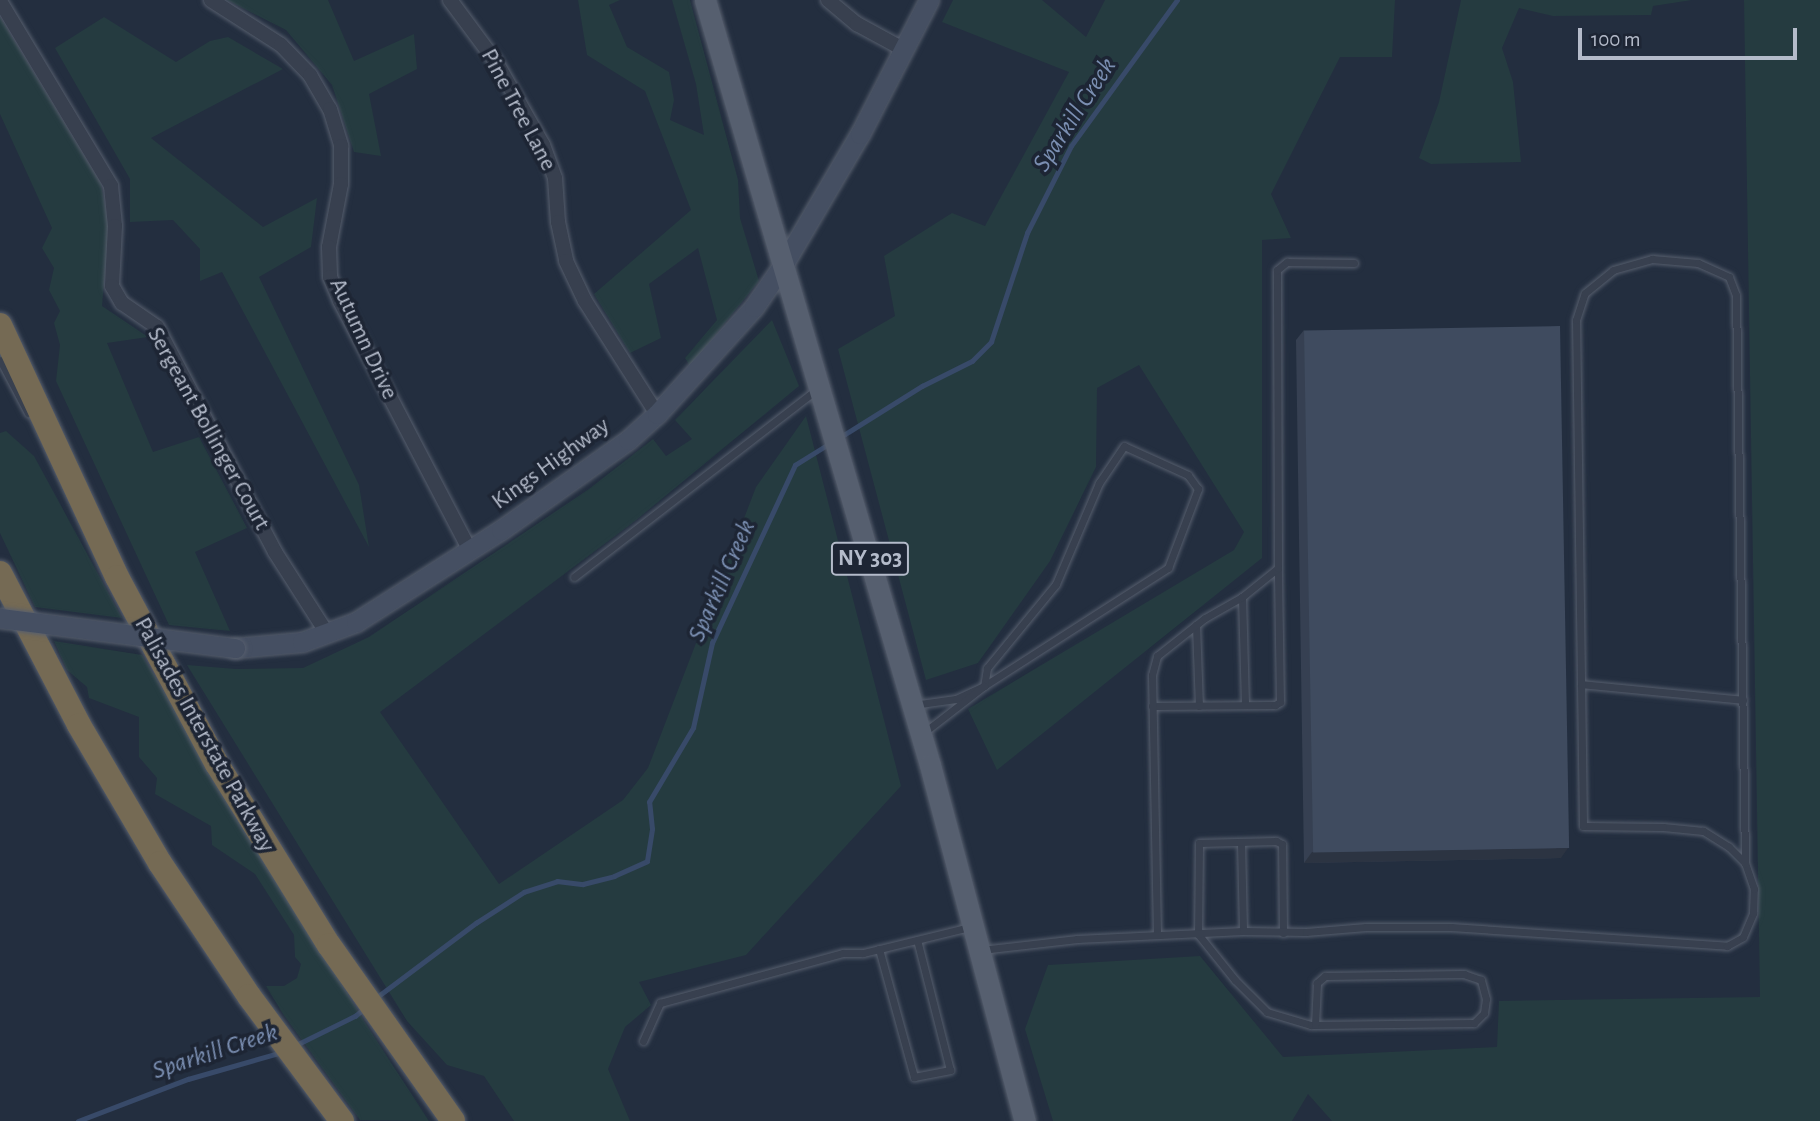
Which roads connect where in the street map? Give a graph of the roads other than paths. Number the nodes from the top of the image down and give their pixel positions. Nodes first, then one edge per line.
1 (211, 0) edge
2 (450, 0) edge
3 (705, 0) edge
4 (828, 0) edge
5 (929, 0) edge
6 (0, 1) edge
7 (903, 49) junction
8 (1354, 263) dead end
9 (783, 265) junction
10 (0, 325) edge
11 (0, 360) edge
12 (819, 387) junction
13 (657, 414) junction
14 (35, 426) dead end
15 (41, 438) dead end
16 (470, 551) junction
17 (1279, 568) junction
18 (0, 573) edge
19 (117, 577) junction
20 (574, 577) dead end
21 (1242, 597) junction
22 (0, 618) edge
23 (1196, 625) junction
24 (328, 635) junction
25 (1581, 684) junction
26 (984, 686) junction
27 (1743, 700) junction
28 (913, 705) junction
29 (1245, 705) junction
30 (1152, 706) junction
31 (1199, 706) junction
32 (922, 735) junction
33 (1241, 842) junction
34 (1745, 863) junction
35 (974, 925) junction
36 (1243, 931) junction
37 (1283, 933) junction
38 (1198, 934) junction
39 (1157, 935) junction
40 (918, 940) junction
41 (879, 949) junction
42 (980, 950) junction
43 (1315, 1025) junction
44 (643, 1041) dead end
45 (342, 1121) edge
46 (453, 1121) edge
47 (1026, 1121) edge

1 - 16 street, Autumn Drive
2 - 13 street, Pine Tree Lane
3 - 9 main road, NY 303
4 - 7 street
5 - 7 street, Kings Highway
6 - 24 street, Sergeant Bollinger Court
7 - 9 street, Kings Highway
8 - 17 lane
9 - 12 main road, NY 303
9 - 13 street, Kings Highway
10 - 19 highway, Palisades Interstate Parkway
11 - 14 lane
12 - 20 lane
12 - 28 main road, NY 303
13 - 16 street, Kings Highway
15 - 19 lane
16 - 24 street, Kings Highway
17 - 21 lane
17 - 29 lane
18 - 45 highway
19 - 46 highway, Palisades Interstate Parkway
21 - 23 lane
21 - 29 lane
22 - 24 street, Kings Highway, bridge
23 - 30 lane
23 - 31 lane
25 - 27 lane
25 - 27 lane
25 - 34 lane
26 - 26 lane
26 - 28 lane
26 - 32 lane
27 - 34 lane
28 - 32 main road, NY 303
29 - 31 lane
30 - 31 lane
30 - 39 lane
32 - 35 main road, NY 303
33 - 36 lane
33 - 37 lane
33 - 38 lane
34 - 37 lane
35 - 40 lane
35 - 42 main road, NY 303
36 - 37 lane
36 - 38 lane
38 - 39 lane
38 - 43 lane
39 - 42 lane
40 - 41 lane
40 - 41 lane
41 - 44 lane
42 - 47 main road, NY 303
43 - 43 lane

